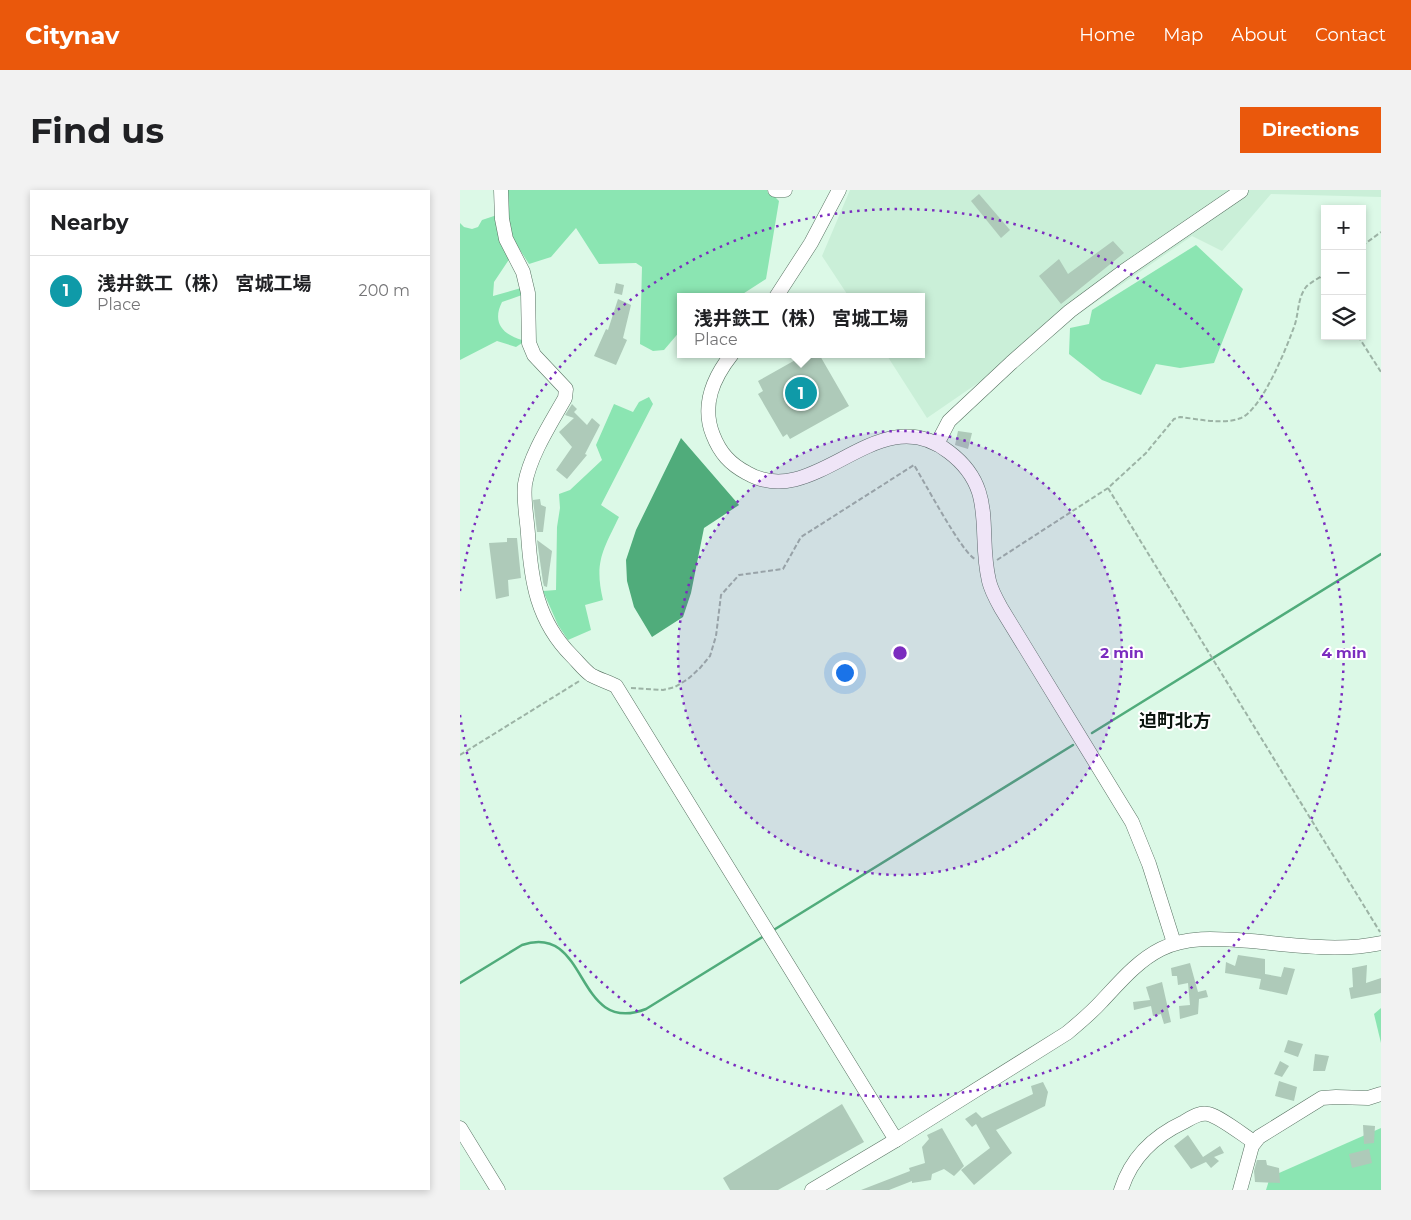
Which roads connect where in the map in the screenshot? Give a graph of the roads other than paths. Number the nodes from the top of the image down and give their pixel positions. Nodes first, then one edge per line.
1 (501, 190) edge
2 (775, 190) edge
3 (785, 190) edge
4 (840, 190) edge
5 (1241, 191) edge
6 (779, 293) edge
7 (729, 358) edge
8 (937, 444) junction
9 (1174, 943) junction
10 (1381, 943) edge
11 (1381, 1094) edge
12 (460, 1128) edge
13 (896, 1140) junction
14 (1254, 1142) junction
15 (498, 1190) edge
16 (812, 1190) edge
17 (1121, 1190) edge
18 (1240, 1190) edge

1 - 13 street
2 - 3 street
4 - 6 street
5 - 8 street
7 - 8 street
8 - 9 street
9 - 10 street
9 - 13 street
11 - 14 street
12 - 15 street
13 - 16 street
14 - 17 street
14 - 18 street

